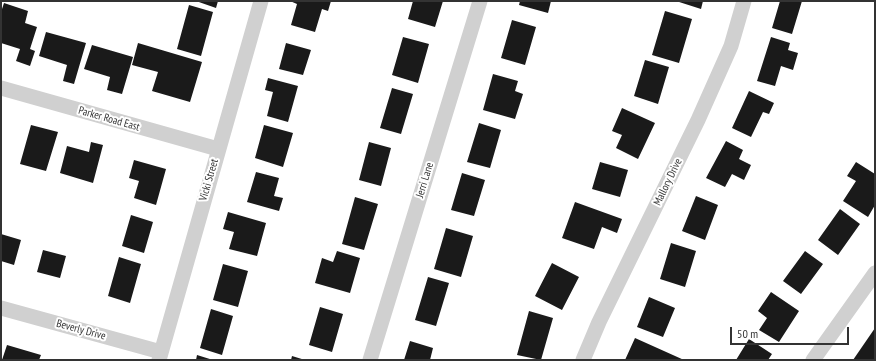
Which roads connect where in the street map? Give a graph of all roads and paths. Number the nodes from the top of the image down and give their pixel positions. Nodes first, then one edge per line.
1 (261, 1) edge
2 (480, 1) edge
3 (744, 1) edge
4 (1, 88) edge
5 (218, 149) junction
6 (875, 273) edge
7 (1, 308) edge
8 (160, 356) edge
9 (370, 360) edge
10 (583, 360) edge
11 (813, 360) edge

1 - 5 street, Vicki Street
2 - 9 street, Jerri Lane
3 - 10 street, Mallory Drive
4 - 5 street, Parker Road East
5 - 8 street, Vicki Street
6 - 11 street
7 - 8 street, Beverly Drive

